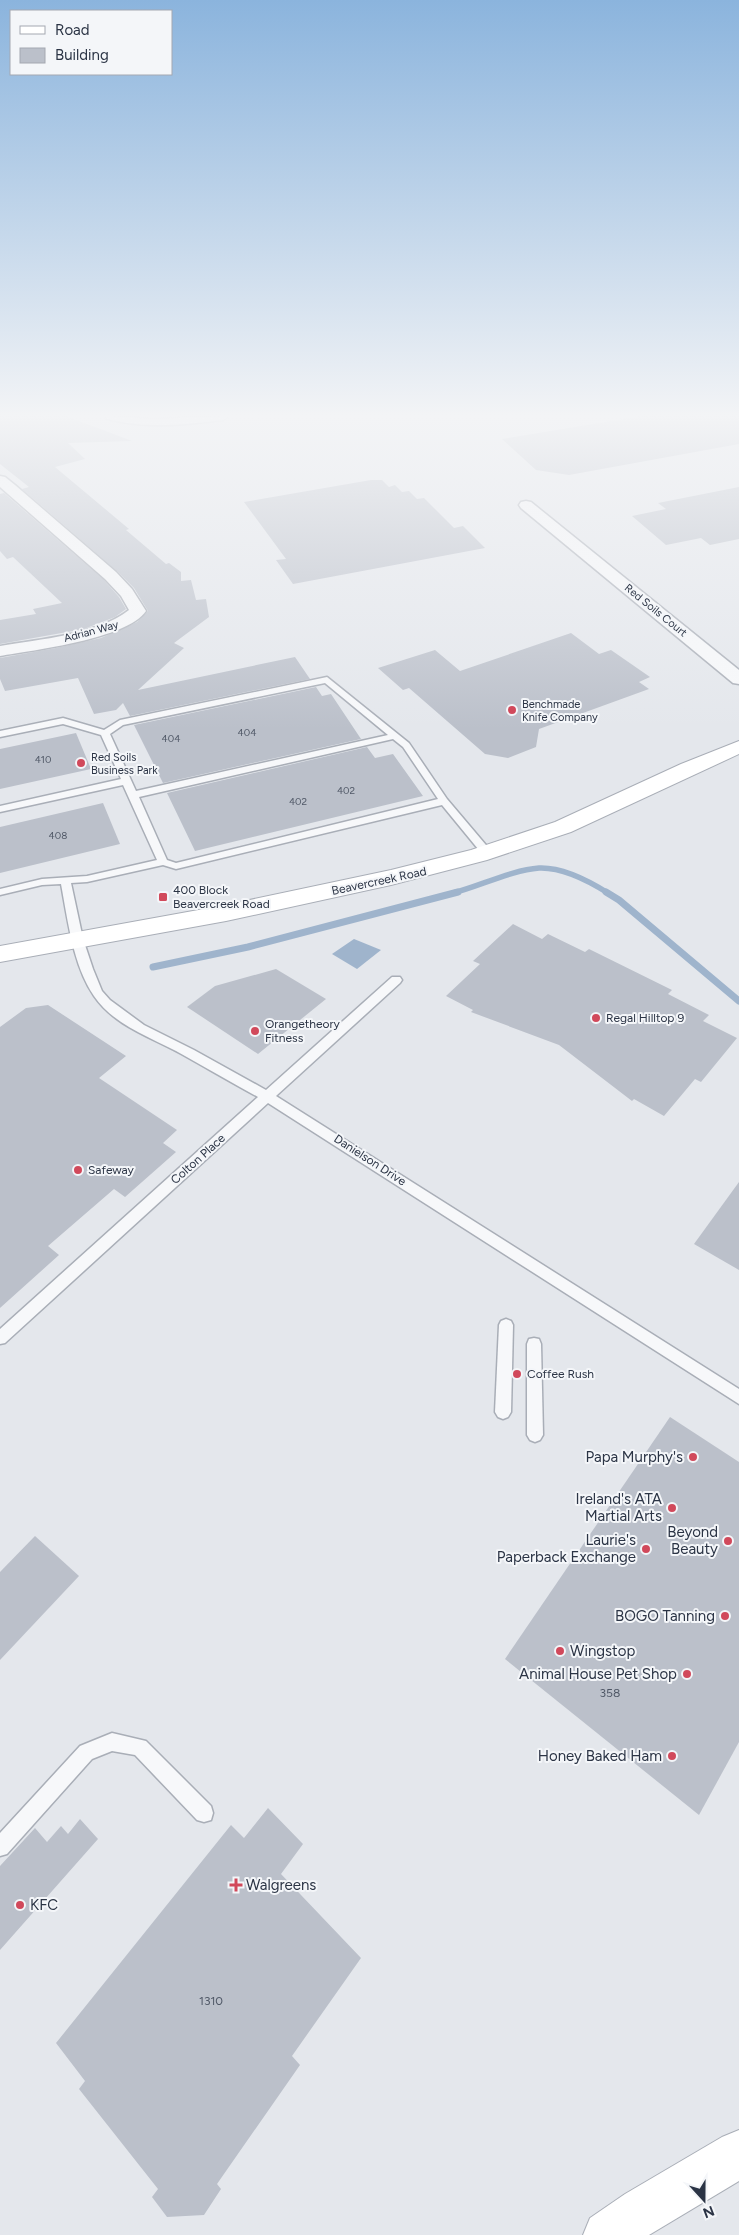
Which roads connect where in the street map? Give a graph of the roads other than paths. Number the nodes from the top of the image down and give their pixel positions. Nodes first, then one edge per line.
1 (48, 520) edge
2 (545, 520) edge
3 (0, 651) edge
4 (739, 679) edge
5 (106, 733) junction
6 (0, 734) edge
7 (396, 736) junction
8 (739, 747) edge
9 (127, 781) junction
10 (133, 795) junction
11 (444, 801) junction
12 (0, 809) edge
13 (488, 853) junction
14 (163, 862) junction
15 (65, 880) junction
16 (0, 892) edge
17 (79, 941) junction
18 (0, 954) edge
19 (396, 980) dead end
20 (267, 1097) junction
21 (506, 1325) dead end
22 (0, 1338) edge
23 (534, 1344) dead end
24 (739, 1397) edge
25 (503, 1412) dead end
26 (535, 1435) dead end
27 (204, 1813) dead end
28 (0, 1848) edge
29 (739, 2154) edge
30 (607, 2235) edge

1 - 3 street, Adrian Way
2 - 4 street, Red Soils Court
5 - 6 lane
5 - 7 lane
5 - 9 lane
7 - 10 lane
7 - 11 lane
8 - 13 main road, Beavercreek Road
9 - 10 lane
9 - 12 lane
10 - 14 lane
11 - 13 lane
11 - 14 lane
13 - 17 main road, Beavercreek Road
14 - 15 lane
15 - 16 lane
15 - 17 lane, Danielson Drive
17 - 18 main road, Beavercreek Road
17 - 20 lane, Danielson Drive
19 - 20 lane, Colton Place
20 - 22 lane, Colton Place
20 - 24 lane, Danielson Drive
21 - 25 lane
23 - 26 lane
27 - 28 lane
29 - 30 main road

